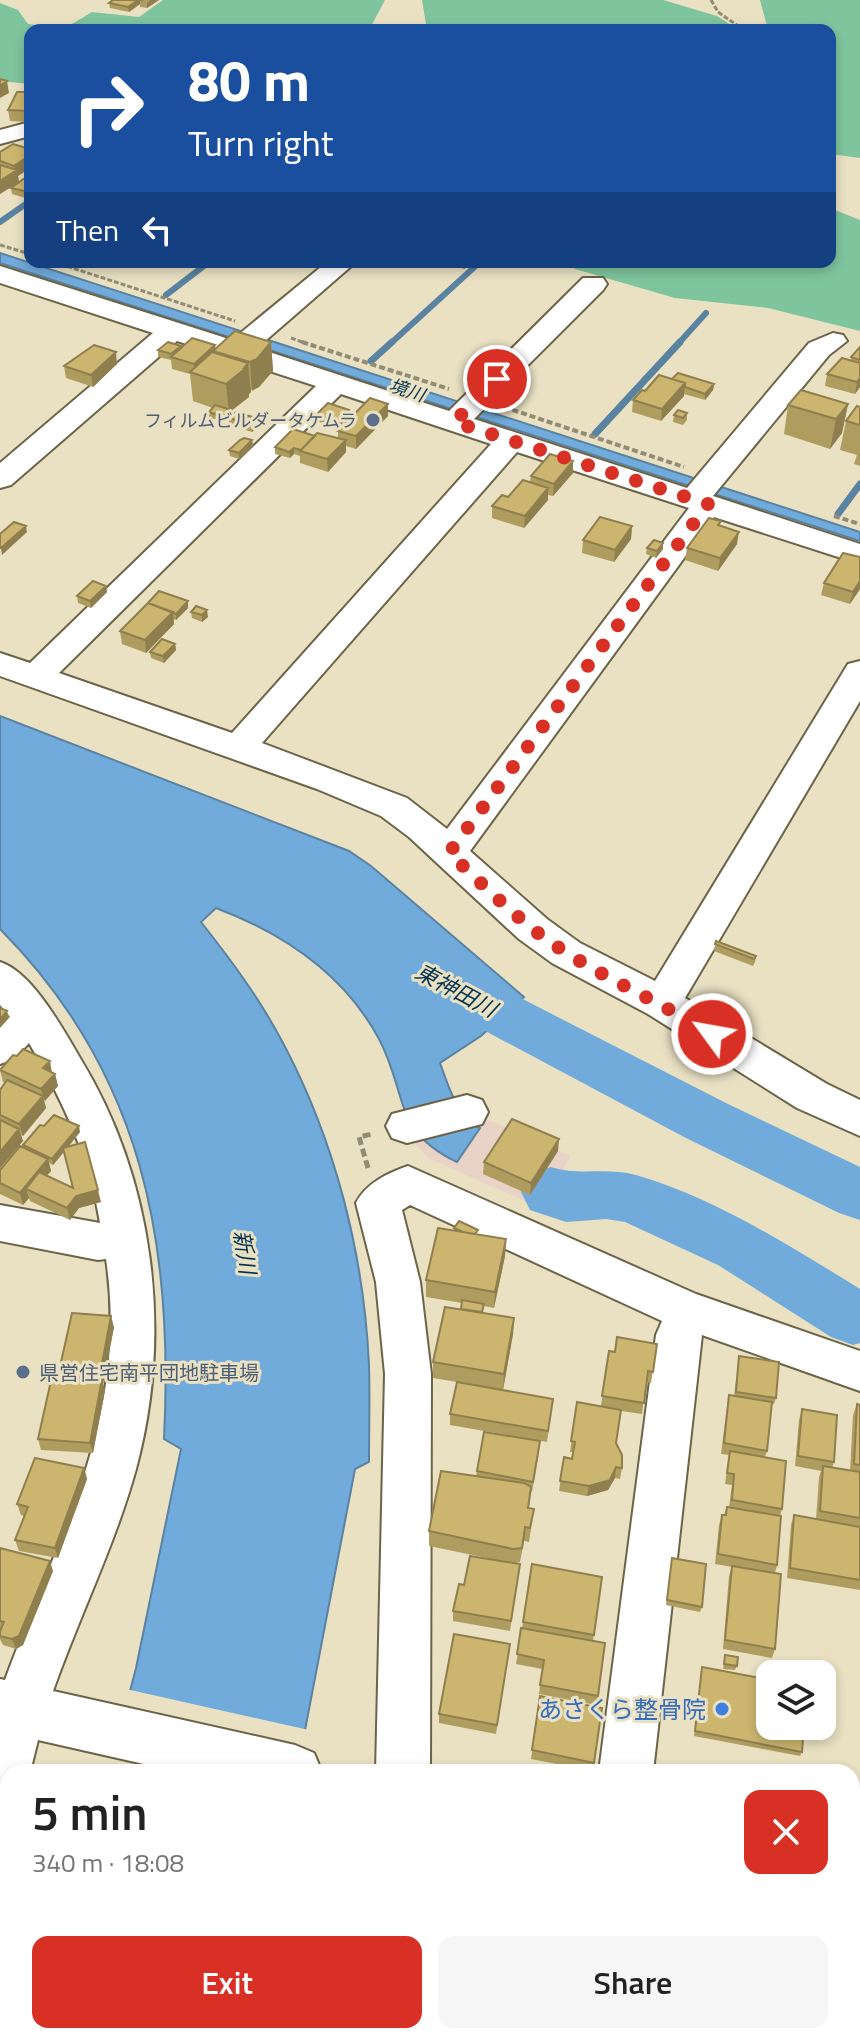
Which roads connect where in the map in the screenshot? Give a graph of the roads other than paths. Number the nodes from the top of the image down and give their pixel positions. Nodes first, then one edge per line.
1 (336, 268) edge
2 (32, 276) edge
3 (593, 284) dead end
4 (173, 330) junction
5 (833, 341) dead end
6 (247, 343) junction
7 (336, 383) junction
8 (463, 413) junction
9 (511, 440) junction
10 (0, 479) edge
11 (703, 494) junction
12 (860, 554) edge
13 (0, 664) edge
14 (860, 672) edge
15 (35, 677) junction
16 (238, 748) junction
17 (449, 853) junction
18 (0, 977) edge
19 (662, 1003) junction
20 (36, 1022) junction
21 (0, 1048) edge
22 (467, 1112) dead end
23 (860, 1119) edge
24 (407, 1126) dead end
25 (0, 1223) edge
26 (124, 1236) junction
27 (688, 1311) junction
28 (860, 1371) edge
29 (10, 1708) edge
30 (5, 1764) edge
31 (260, 1764) edge
32 (403, 1764) edge
33 (627, 1764) edge

1 - 6 street
2 - 4 street
3 - 8 street
4 - 6 street
4 - 10 street
5 - 11 street
6 - 7 street
7 - 8 street
7 - 15 street
8 - 9 street
9 - 11 street
9 - 16 street
11 - 12 street
11 - 17 street
13 - 15 street
14 - 19 street
15 - 16 street
16 - 17 street
17 - 19 street
18 - 20 street
19 - 23 street
20 - 21 street
20 - 26 street
22 - 24 street
25 - 26 street
26 - 29 street
27 - 28 street
27 - 32 street
27 - 33 street
29 - 30 street
29 - 31 street

